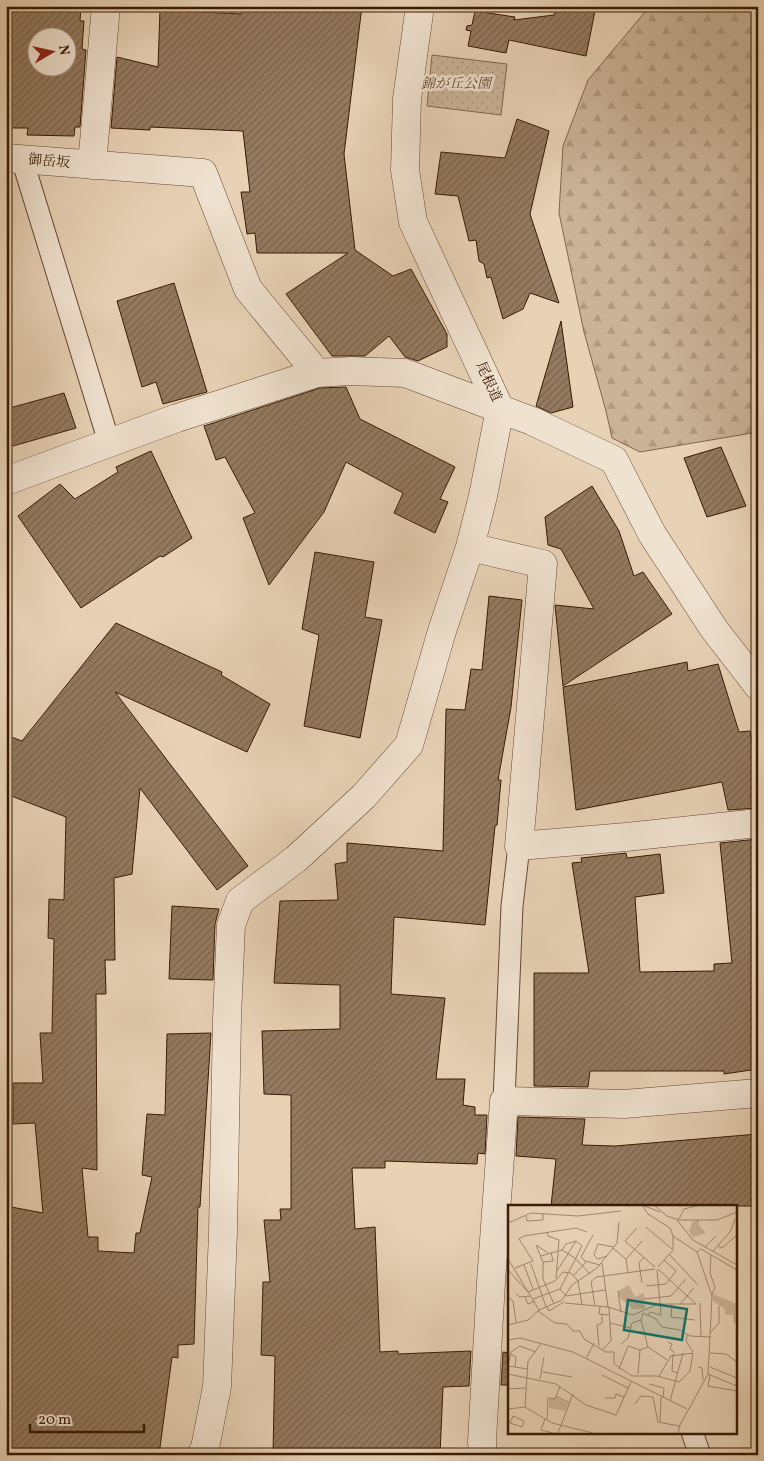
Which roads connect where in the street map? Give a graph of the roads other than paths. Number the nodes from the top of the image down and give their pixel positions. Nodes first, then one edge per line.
1 (106, 6) edge
2 (420, 6) edge
3 (14, 159) edge
4 (92, 165) junction
5 (317, 374) junction
6 (500, 410) junction
7 (109, 442) junction
8 (6, 481) edge
9 (470, 547) junction
10 (758, 686) edge
11 (758, 823) edge
12 (519, 846) junction
13 (758, 1093) edge
14 (504, 1101) junction
15 (693, 1434) edge
16 (207, 1453) edge
17 (483, 1455) edge
18 (700, 1455) edge

1 - 4 street
2 - 6 street, 尾根道
3 - 4 street, 御岳坂
3 - 7 lane
4 - 5 street, 御岳坂
5 - 6 street
5 - 7 street
6 - 9 street
6 - 10 street, 尾根道
7 - 8 street
9 - 12 street
9 - 16 street
11 - 12 street
12 - 14 lane
13 - 14 street
14 - 17 street
15 - 18 lane

